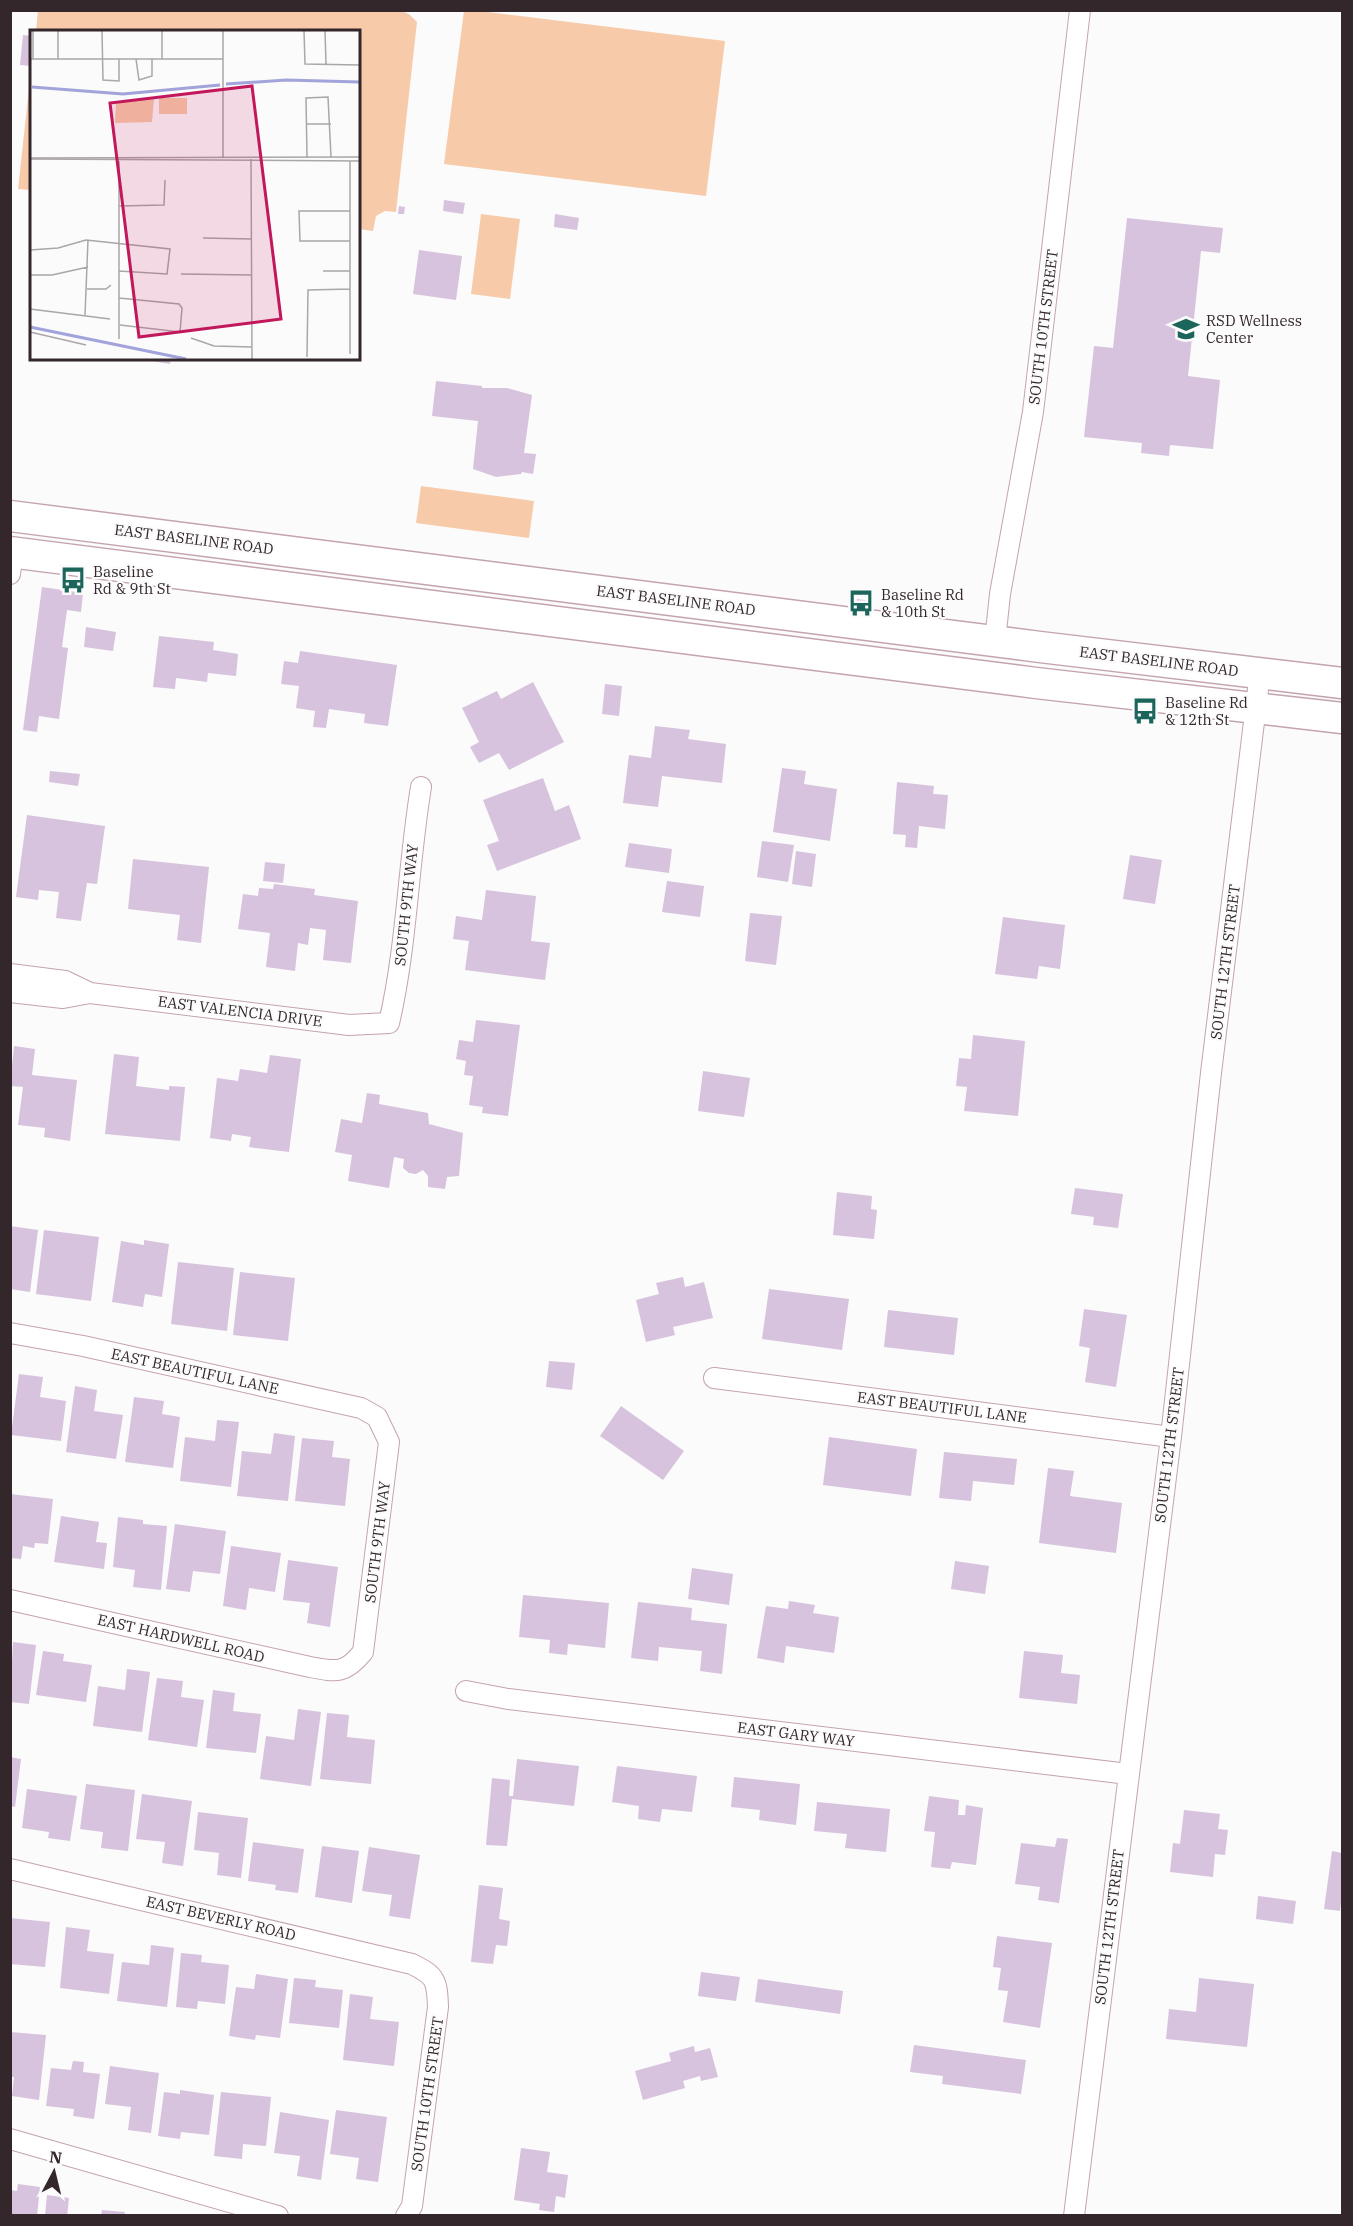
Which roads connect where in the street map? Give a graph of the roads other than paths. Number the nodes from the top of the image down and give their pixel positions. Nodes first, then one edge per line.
1 (1080, 10) edge
2 (14, 516) edge
3 (11, 559) edge
4 (544, 583) junction
5 (540, 619) junction
6 (995, 641) junction
7 (1260, 673) junction
8 (990, 676) junction
9 (1342, 683) edge
10 (1256, 707) junction
11 (1342, 718) edge
12 (421, 787) dead end
13 (10, 974) edge
14 (10, 992) edge
15 (90, 993) junction
16 (389, 1023) joint
17 (10, 1333) edge
18 (714, 1378) dead end
19 (378, 1417) joint
20 (1171, 1437) junction
21 (10, 1600) edge
22 (352, 1666) joint
23 (466, 1691) dead end
24 (1128, 1774) junction
25 (10, 1869) edge
26 (430, 1973) joint
27 (10, 2139) edge
28 (278, 2216) edge
29 (406, 2216) edge
30 (1074, 2216) edge

1 - 6 street, SOUTH 10TH STREET
2 - 3 main road
2 - 4 main road, EAST BASELINE ROAD
3 - 5 main road
4 - 5 main road
4 - 6 main road, EAST BASELINE ROAD
5 - 8 main road
6 - 7 main road, EAST BASELINE ROAD
6 - 8 main road
7 - 9 main road, EAST BASELINE ROAD
7 - 10 street, SOUTH 12TH STREET
8 - 10 main road
10 - 11 main road
10 - 20 street, SOUTH 12TH STREET
12 - 16 street, SOUTH 9TH WAY
13 - 15 street, EAST VALENCIA DRIVE
14 - 15 street, EAST VALENCIA DRIVE
15 - 16 street, EAST VALENCIA DRIVE
17 - 19 street, EAST BEAUTIFUL LANE
18 - 20 street, EAST BEAUTIFUL LANE
19 - 22 street, SOUTH 9TH WAY
20 - 24 street, SOUTH 12TH STREET
21 - 22 street, EAST HARDWELL ROAD
23 - 24 street, EAST GARY WAY
24 - 30 street, SOUTH 12TH STREET
25 - 26 street, EAST BEVERLY ROAD
26 - 29 street, SOUTH 10TH STREET
27 - 28 street

